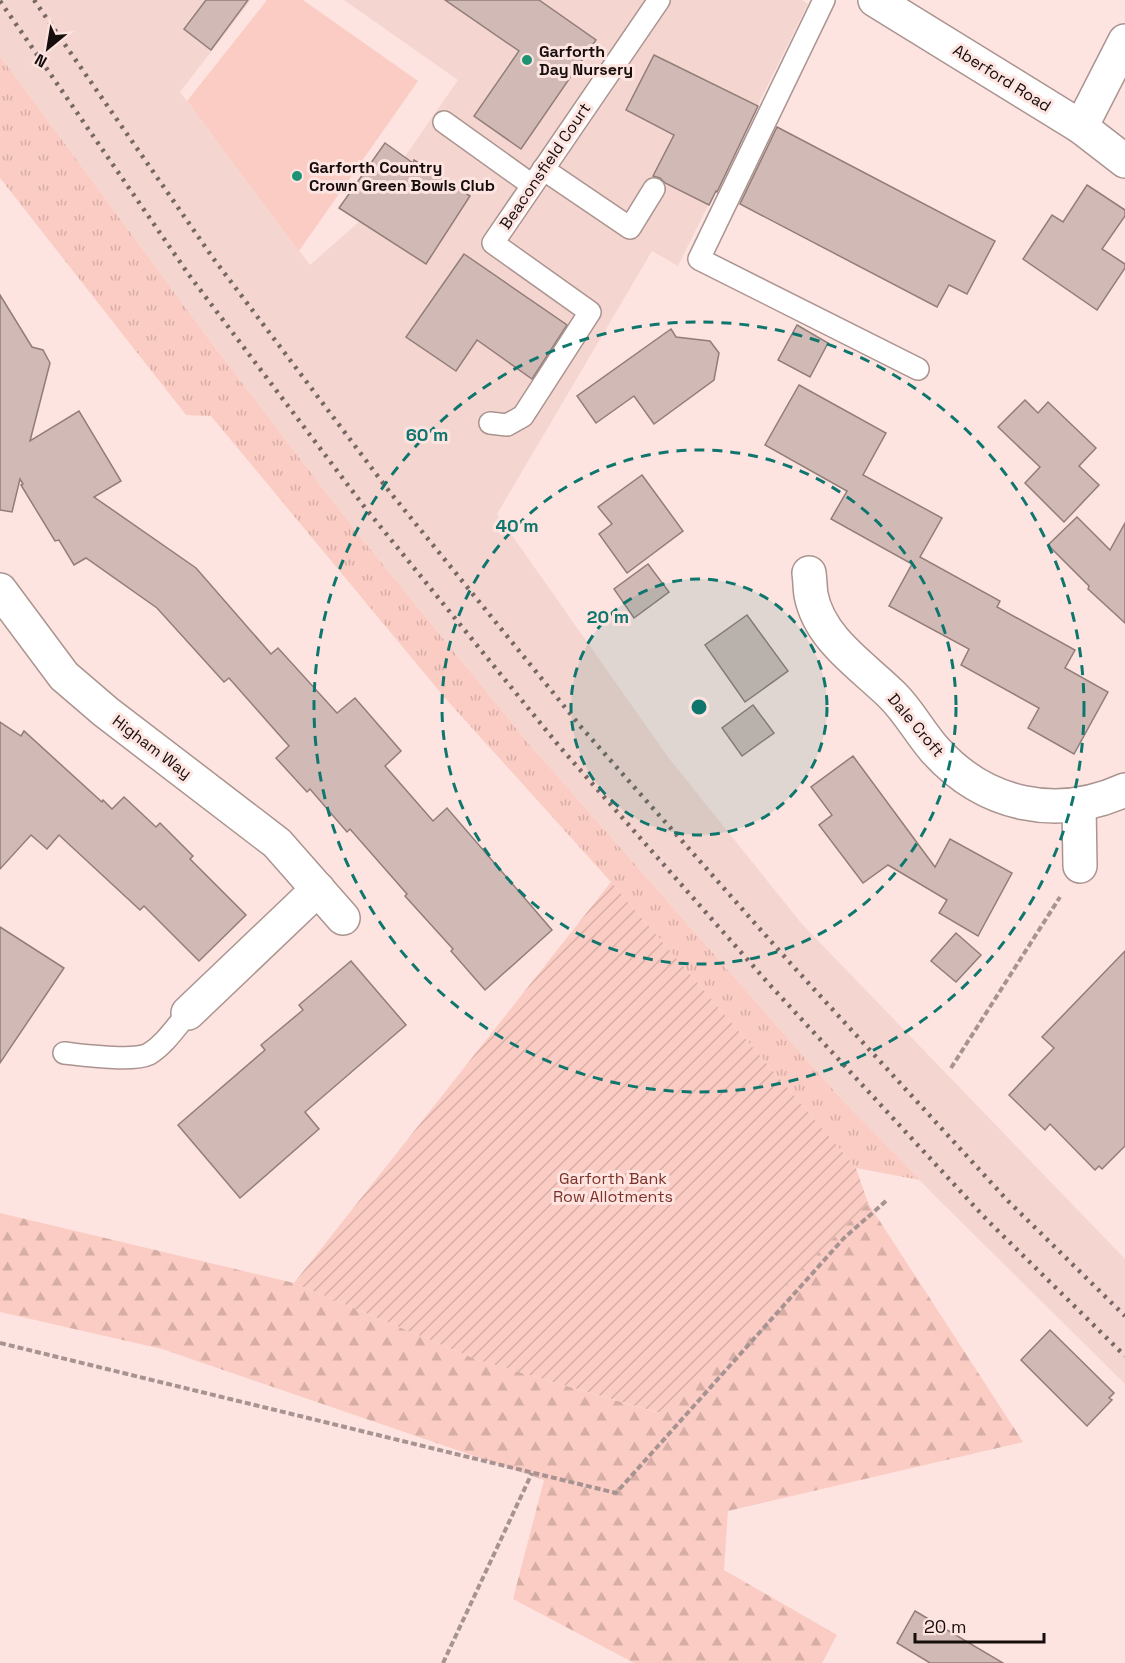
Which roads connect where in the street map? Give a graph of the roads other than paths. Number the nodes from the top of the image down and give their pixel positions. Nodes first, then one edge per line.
1 (659, 0) edge
2 (824, 0) edge
3 (875, 0) edge
4 (1125, 41) edge
5 (444, 122) dead end
6 (1081, 127) junction
7 (1125, 161) edge
8 (537, 177) junction
9 (654, 189) dead end
10 (918, 369) dead end
11 (490, 423) dead end
12 (809, 573) dead end
13 (4, 605) edge
14 (1125, 790) edge
15 (1079, 805) junction
16 (1080, 866) road end
17 (318, 889) junction
18 (344, 918) dead end
19 (188, 1013) joint
20 (64, 1053) dead end

1 - 8 lane, Beaconsfield Court
2 - 10 lane
3 - 6 street, Aberford Road
4 - 6 street
5 - 8 lane
6 - 7 street, Aberford Road
8 - 9 lane
8 - 11 lane, Beaconsfield Court
12 - 15 street, Dale Croft
13 - 17 street, Higham Way
14 - 15 street, Dale Croft
15 - 16 street
17 - 18 street, Higham Way
17 - 19 street
19 - 20 lane

